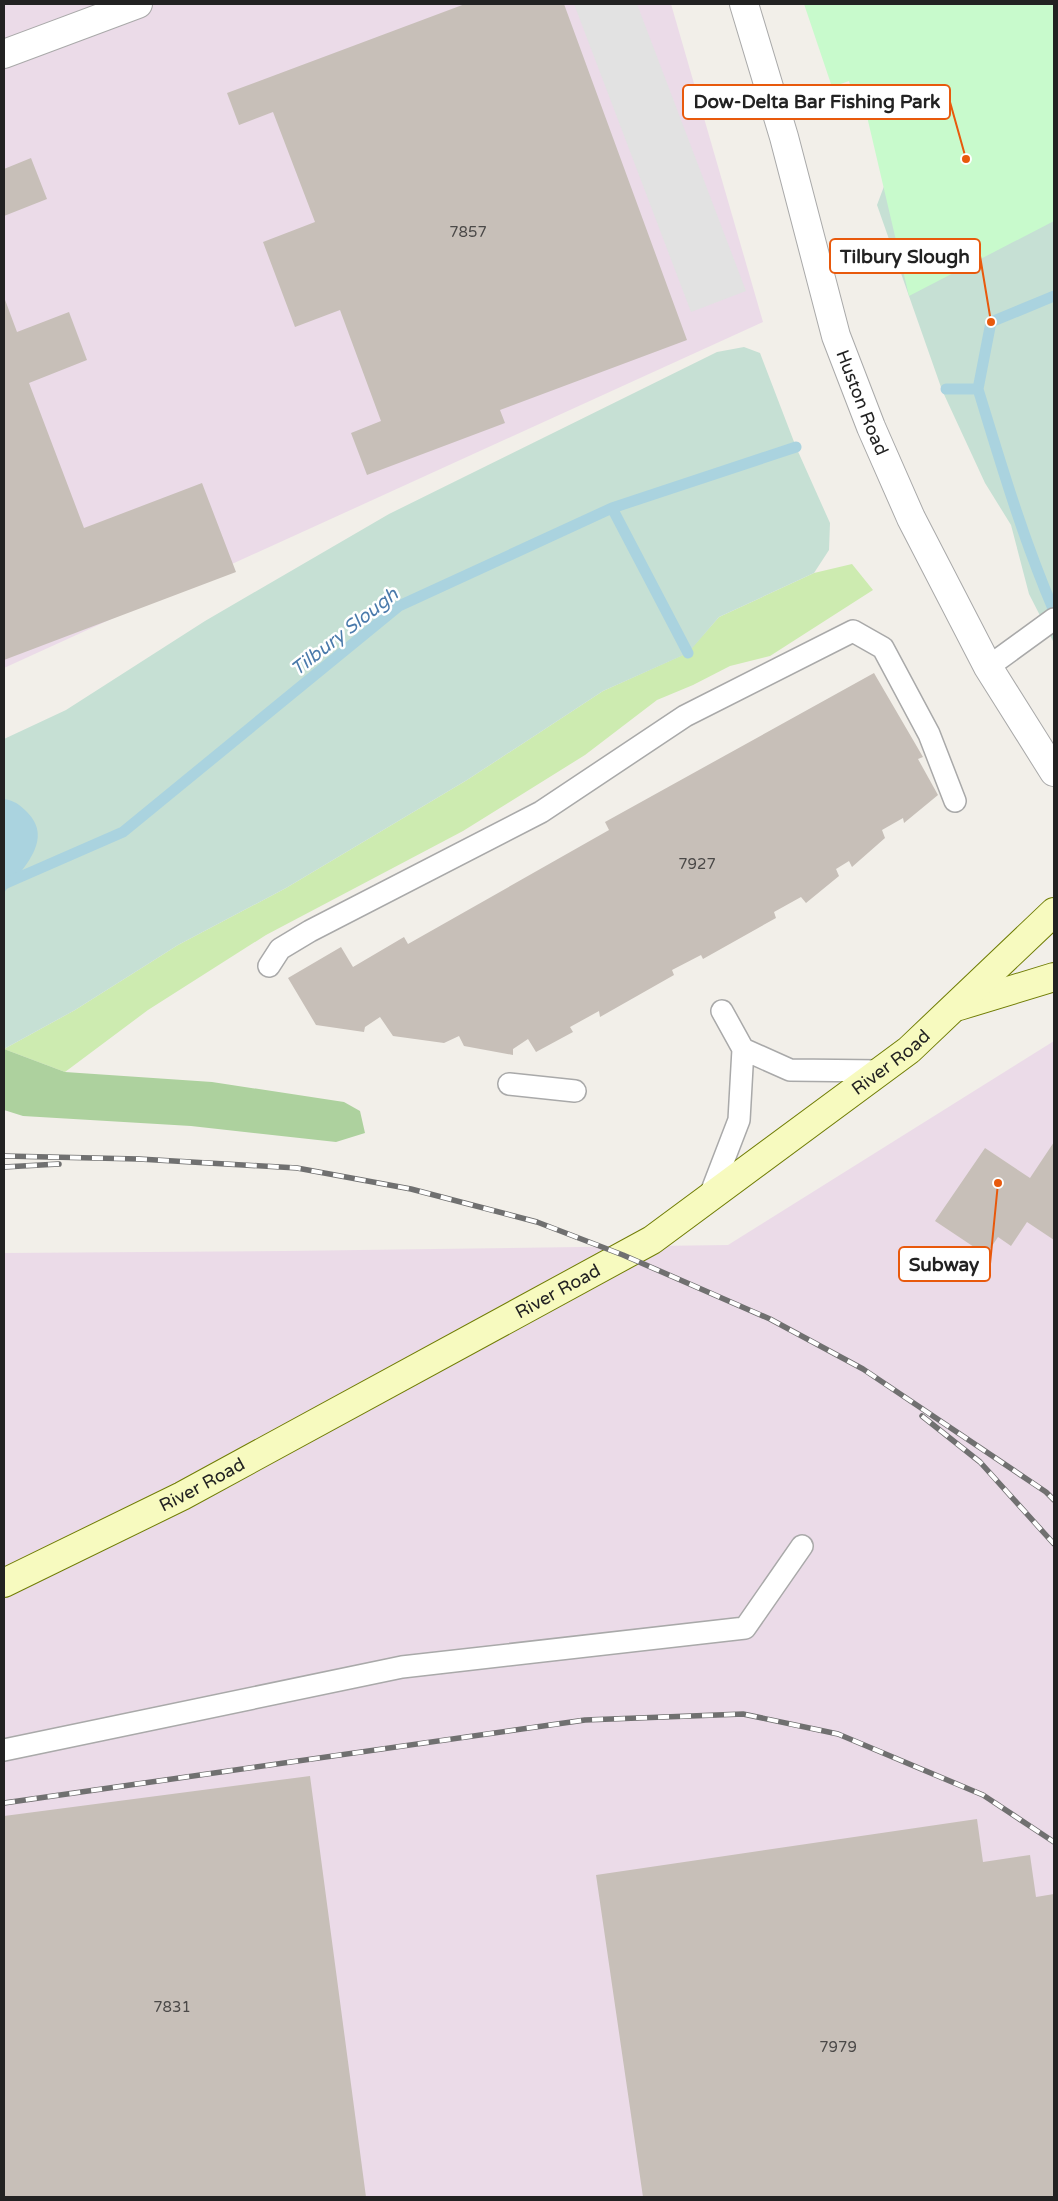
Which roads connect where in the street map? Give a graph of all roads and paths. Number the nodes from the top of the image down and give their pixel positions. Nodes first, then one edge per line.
1 (138, 4) edge
2 (744, 4) edge
3 (4, 54) edge
4 (1054, 619) edge
5 (988, 667) junction
6 (1054, 772) edge
7 (955, 801) dead end
8 (1054, 912) edge
9 (269, 966) dead end
10 (1054, 977) edge
11 (955, 1007) junction
12 (722, 1011) dead end
13 (743, 1050) junction
14 (882, 1071) junction
15 (509, 1084) dead end
16 (575, 1091) dead end
17 (709, 1198) junction
18 (802, 1546) dead end
19 (4, 1583) edge
20 (4, 1750) edge

1 - 3 street
2 - 5 street, Huston Road
4 - 5 lane
5 - 6 street, Huston Road
7 - 9 lane
8 - 11 main road, River Road
10 - 11 main road
11 - 14 main road, River Road
12 - 13 lane
13 - 14 lane
13 - 17 lane
14 - 17 main road, River Road
15 - 16 lane
17 - 19 main road, River Road
18 - 20 lane

